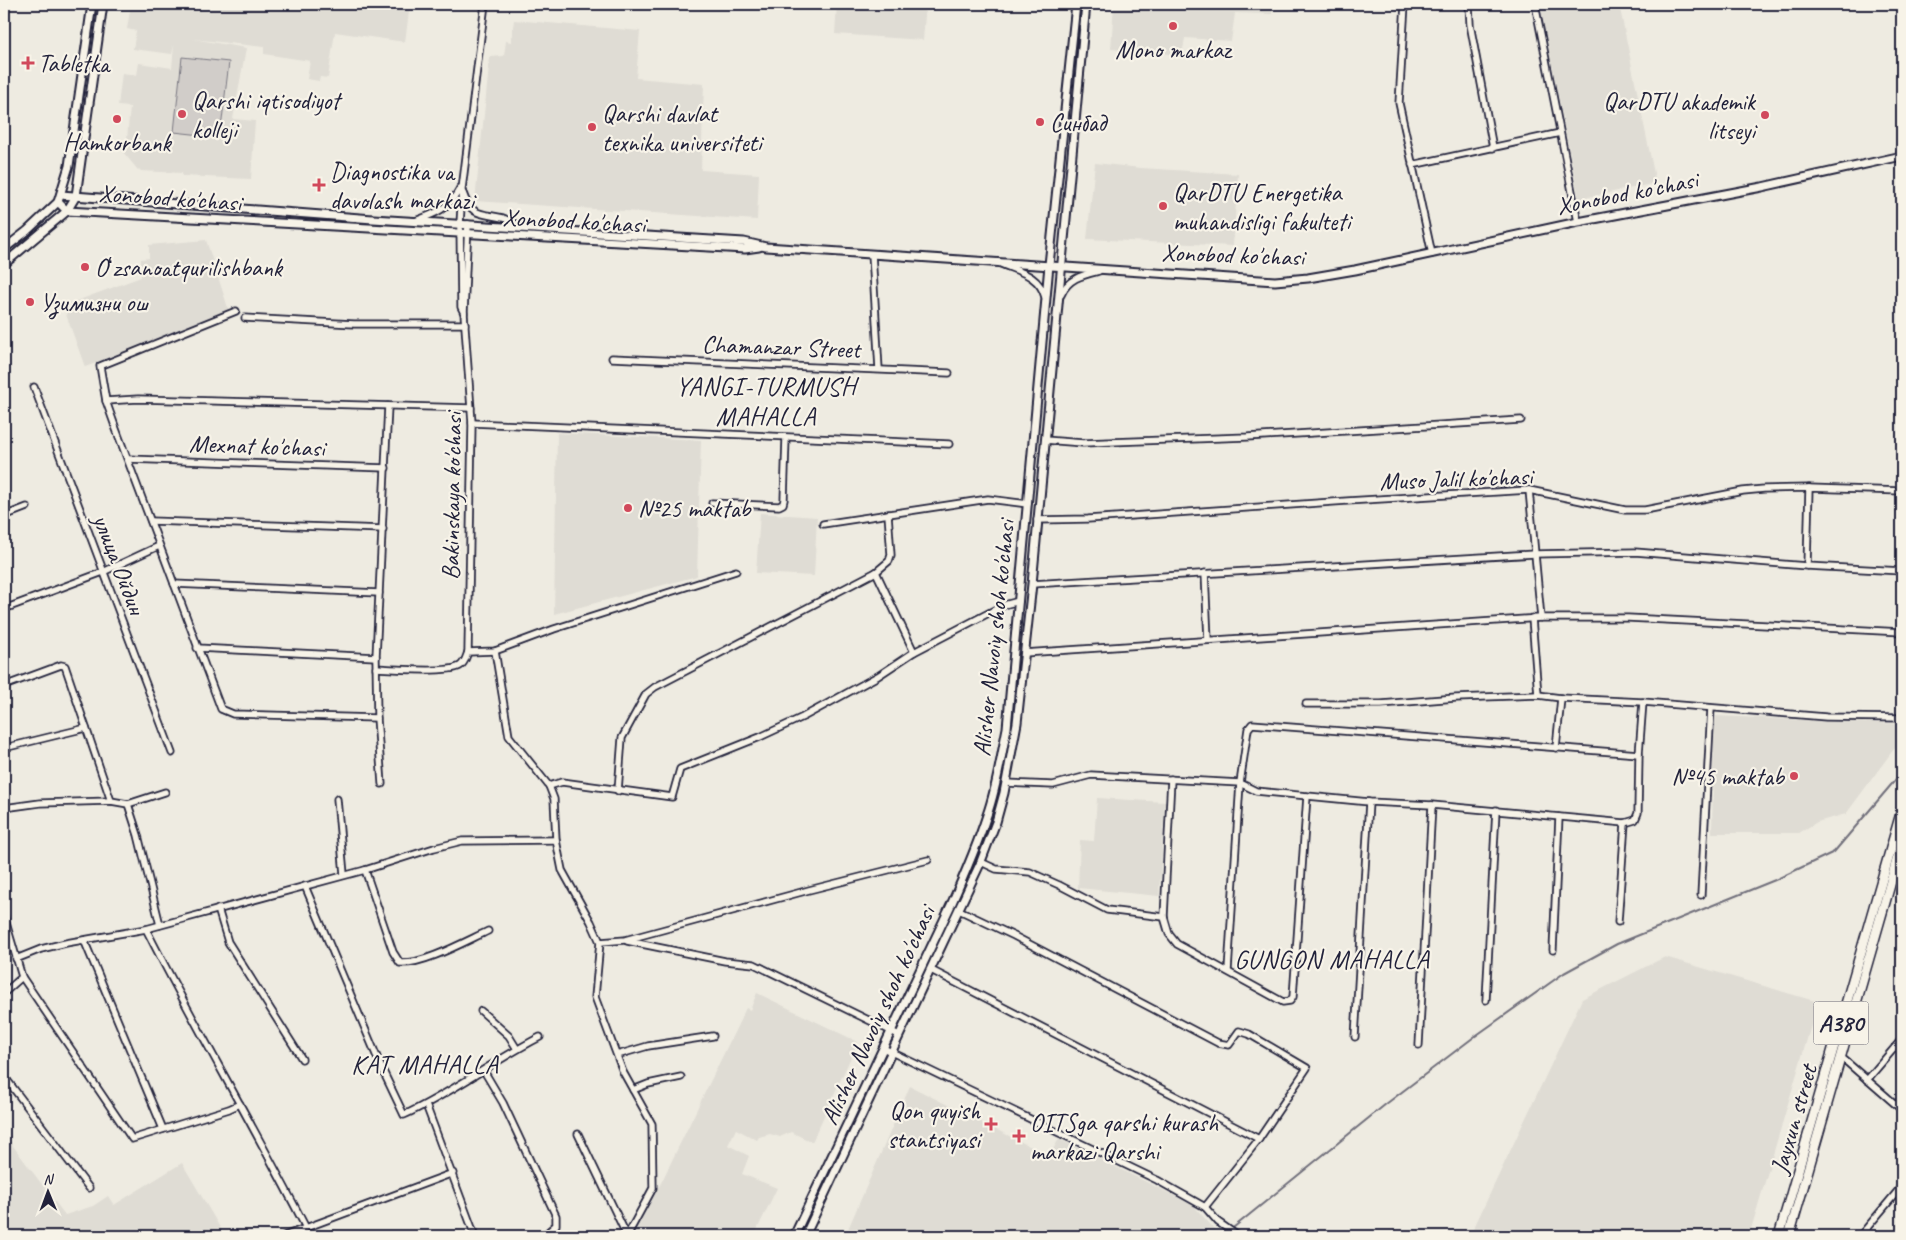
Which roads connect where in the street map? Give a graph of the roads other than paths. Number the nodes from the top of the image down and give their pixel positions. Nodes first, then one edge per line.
1 (92, 4) edge
2 (103, 4) edge
3 (485, 4) edge
4 (1076, 4) edge
5 (1086, 4) edge
6 (1405, 4) edge
7 (1469, 4) edge
8 (1535, 4) edge
9 (1067, 100) junction
10 (1076, 100) junction
11 (1560, 134) junction
12 (1493, 148) junction
13 (1902, 156) edge
14 (1412, 165) junction
15 (462, 186) junction
16 (76, 196) junction
17 (60, 198) junction
18 (68, 210) junction
19 (413, 221) junction
20 (1578, 222) junction
21 (460, 224) junction
22 (468, 224) junction
23 (523, 228) junction
24 (460, 233) junction
25 (468, 234) junction
26 (762, 247) junction
27 (4, 249) edge
28 (872, 254) junction
29 (1432, 254) junction
30 (995, 262) junction
31 (4, 264) edge
32 (1049, 265) junction
33 (1060, 266) junction
34 (1109, 269) junction
35 (1046, 302) junction
36 (1057, 304) junction
37 (236, 311) dead end
38 (464, 313) junction
39 (245, 318) dead end
40 (464, 324) junction
41 (612, 358) dead end
42 (879, 369) junction
43 (949, 373) dead end
44 (34, 387) dead end
45 (106, 401) junction
46 (388, 406) junction
47 (471, 408) junction
48 (1521, 420) dead end
49 (472, 423) junction
50 (786, 438) junction
51 (1045, 440) junction
52 (950, 444) dead end
53 (128, 459) junction
54 (386, 468) junction
55 (1809, 488) junction
56 (1529, 490) junction
57 (1902, 491) edge
58 (712, 503) dead end
59 (1028, 504) junction
60 (27, 507) dead end
61 (888, 514) junction
62 (4, 516) edge
63 (1037, 520) junction
64 (151, 521) junction
65 (823, 524) dead end
66 (383, 528) junction
67 (159, 546) junction
68 (1534, 554) junction
69 (1022, 566) junction
70 (1807, 566) junction
71 (1033, 567) junction
72 (736, 571) dead end
73 (1902, 571) edge
74 (103, 572) junction
75 (876, 572) junction
76 (1205, 573) junction
77 (174, 584) junction
78 (1032, 584) junction
79 (379, 593) junction
80 (1018, 601) junction
81 (4, 609) edge
82 (1532, 618) junction
83 (1541, 618) junction
84 (1902, 632) edge
85 (1208, 640) junction
86 (197, 648) junction
87 (495, 651) junction
88 (468, 652) junction
89 (914, 652) junction
90 (1024, 653) junction
91 (376, 657) junction
92 (376, 668) junction
93 (4, 686) edge
94 (1538, 695) junction
95 (1561, 698) junction
96 (1643, 702) junction
97 (1306, 704) dead end
98 (1711, 708) junction
99 (377, 718) junction
100 (1902, 718) edge
101 (86, 728) junction
102 (4, 748) edge
103 (1556, 748) junction
104 (172, 753) dead end
105 (1639, 754) junction
106 (1171, 779) junction
107 (1006, 783) junction
108 (1240, 783) junction
109 (382, 784) dead end
110 (549, 786) junction
111 (618, 791) junction
112 (165, 792) dead end
113 (1307, 796) junction
114 (337, 799) dead end
115 (111, 801) junction
116 (1369, 802) junction
117 (128, 804) junction
118 (1432, 805) junction
119 (4, 808) edge
120 (1496, 810) junction
121 (1902, 810) edge
122 (1559, 817) junction
123 (1625, 823) junction
124 (556, 840) junction
125 (1902, 843) edge
126 (928, 860) dead end
127 (981, 862) junction
128 (364, 870) junction
129 (344, 874) junction
130 (305, 886) junction
131 (1701, 895) dead end
132 (218, 909) junction
133 (959, 910) junction
134 (4, 916) edge
135 (1164, 917) junction
136 (1618, 922) dead end
137 (160, 925) junction
138 (146, 929) junction
139 (488, 931) dead end
140 (84, 940) junction
141 (625, 940) junction
142 (600, 942) junction
143 (1553, 950) dead end
144 (16, 959) junction
145 (931, 970) junction
146 (1228, 971) junction
147 (22, 977) junction
148 (4, 993) edge
149 (1486, 1000) dead end
150 (481, 1012) dead end
151 (891, 1031) junction
152 (899, 1035) junction
153 (713, 1036) dead end
154 (1355, 1037) dead end
155 (540, 1038) dead end
156 (1902, 1039) edge
157 (1419, 1046) dead end
158 (517, 1048) junction
159 (883, 1048) junction
160 (891, 1052) junction
161 (616, 1055) junction
162 (1841, 1057) junction
163 (302, 1059) dead end
164 (484, 1071) junction
165 (4, 1076) edge
166 (681, 1077) dead end
167 (1867, 1080) junction
168 (633, 1090) junction
169 (240, 1104) junction
170 (426, 1105) junction
171 (1902, 1110) edge
172 (163, 1129) junction
173 (578, 1134) dead end
174 (1259, 1139) junction
175 (452, 1173) junction
176 (1902, 1186) edge
177 (89, 1188) dead end
178 (1205, 1207) junction
179 (306, 1228) junction
180 (284, 1236) edge
181 (473, 1236) edge
182 (546, 1236) edge
183 (627, 1236) edge
184 (794, 1236) edge
185 (805, 1236) edge
186 (1238, 1236) edge
187 (1779, 1236) edge
188 (1790, 1236) edge
189 (1860, 1236) edge

1 - 17 main road
2 - 16 main road
3 - 15 street, Bakinskaya ko'chasi
4 - 9 main road, Alisher Navoiy shoh ko'chasi
5 - 10 main road, Alisher Navoiy shoh ko'chasi
6 - 14 street
7 - 12 street
8 - 11 street
9 - 10 street
9 - 32 main road, Alisher Navoiy shoh ko'chasi
10 - 33 main road, Alisher Navoiy shoh ko'chasi
11 - 12 street
11 - 20 street
12 - 14 street
13 - 20 main road, Xonobod ko'chasi
14 - 29 street
15 - 19 street
15 - 21 street, Bakinskaya ko'chasi
15 - 23 street
16 - 17 main road, Xonobod ko'chasi
16 - 18 main road
16 - 19 main road, Xonobod ko'chasi
17 - 18 main road, Xonobod ko'chasi
17 - 27 main road
18 - 24 main road, Xonobod ko'chasi
18 - 31 main road
19 - 21 main road, Xonobod ko'chasi
20 - 29 main road, Xonobod ko'chasi
21 - 22 main road, Xonobod ko'chasi
21 - 24 street, Bakinskaya ko'chasi
22 - 23 main road, Xonobod ko'chasi
22 - 25 street, Bakinskaya ko'chasi
23 - 26 main road, Xonobod ko'chasi
24 - 25 main road, Xonobod ko'chasi
24 - 38 street, Bakinskaya ko'chasi
25 - 26 main road, Xonobod ko'chasi
25 - 38 street, Bakinskaya ko'chasi
26 - 28 main road, Xonobod ko'chasi
28 - 30 main road, Xonobod ko'chasi
28 - 42 street
29 - 34 main road, Xonobod ko'chasi
30 - 32 main road, Xonobod ko'chasi
30 - 35 street
32 - 33 main road, Xonobod ko'chasi
32 - 35 main road, Alisher Navoiy shoh ko'chasi
33 - 34 main road, Xonobod ko'chasi
33 - 36 main road, Alisher Navoiy shoh ko'chasi
34 - 36 street
35 - 59 main road, Alisher Navoiy shoh ko'chasi
36 - 51 main road, Alisher Navoiy shoh ko'chasi
37 - 45 street
38 - 40 street, Bakinskaya ko'chasi
39 - 40 street
40 - 47 street, Bakinskaya ko'chasi
41 - 42 street, Chamanzar Street
42 - 43 street, Chamanzar Street
44 - 74 street, улица Ойдин
45 - 46 street
45 - 53 street
46 - 47 street
46 - 54 street
47 - 49 street, Bakinskaya ko'chasi
48 - 51 street
49 - 50 street
49 - 88 street, Bakinskaya ko'chasi
50 - 52 street
50 - 58 street
51 - 63 main road, Alisher Navoiy shoh ko'chasi
53 - 54 street, Mexnat ko'chasi
53 - 64 street
54 - 66 street
55 - 56 street, Muso Jalil ko'chasi
55 - 57 street, Muso Jalil ko'chasi
55 - 70 street
56 - 63 street, Muso Jalil ko'chasi
56 - 68 street
59 - 61 street
59 - 69 main road, Alisher Navoiy shoh ko'chasi
60 - 62 street
61 - 65 street
61 - 75 street
63 - 71 main road, Alisher Navoiy shoh ko'chasi
64 - 66 street
64 - 67 street
66 - 79 street
67 - 74 street
67 - 77 street
68 - 70 street
68 - 76 street
68 - 83 street
69 - 71 street
69 - 80 main road, Alisher Navoiy shoh ko'chasi
70 - 73 street
71 - 78 main road, Alisher Navoiy shoh ko'chasi
72 - 87 street
74 - 81 street
74 - 104 street, улица Ойдин
75 - 89 street
75 - 111 street
76 - 78 street
76 - 85 street
77 - 79 street
77 - 86 street
78 - 90 main road, Alisher Navoiy shoh ko'chasi
79 - 91 street
80 - 89 street
80 - 151 main road, Alisher Navoiy shoh ko'chasi
82 - 83 street
82 - 85 street
82 - 94 street
83 - 84 street
85 - 90 street
86 - 91 street
86 - 99 street
87 - 88 street
87 - 110 street
88 - 92 street
89 - 111 street
90 - 107 main road, Alisher Navoiy shoh ko'chasi
91 - 92 street
92 - 99 street
93 - 101 street
94 - 95 street
94 - 97 street
95 - 96 street
95 - 103 street
96 - 98 street
96 - 105 street
98 - 100 street
98 - 131 street
99 - 109 street
101 - 102 street
101 - 115 street
103 - 105 street
103 - 108 street
105 - 123 street
106 - 107 street
106 - 108 street
106 - 135 street
107 - 127 main road, Alisher Navoiy shoh ko'chasi
108 - 113 street
108 - 146 street
110 - 111 street
110 - 124 street
112 - 117 street
113 - 116 street
113 - 146 street
114 - 129 street
115 - 117 street
115 - 119 street
116 - 118 street
116 - 154 street
117 - 137 street
118 - 120 street
118 - 157 street
120 - 122 street
120 - 149 street
121 - 187 highway, Jayxun street / A380
122 - 123 street
122 - 143 street
123 - 136 street
124 - 128 street
124 - 142 street
125 - 162 highway, Jayxun street / A380
126 - 141 street
127 - 133 main road, Alisher Navoiy shoh ko'chasi
127 - 135 street
128 - 129 street
128 - 139 street
129 - 130 street
130 - 132 street
130 - 170 street
132 - 137 street
132 - 163 street
133 - 145 main road, Alisher Navoiy shoh ko'chasi
133 - 174 street
134 - 144 street
135 - 146 street
137 - 138 street
138 - 140 street
138 - 169 street
140 - 144 street
140 - 172 street
141 - 142 street
141 - 151 street
142 - 161 street
144 - 147 street
145 - 152 main road, Alisher Navoiy shoh ko'chasi
145 - 174 street
147 - 148 street
147 - 172 street
150 - 158 street
151 - 152 street
151 - 159 main road, Alisher Navoiy shoh ko'chasi
152 - 160 main road, Alisher Navoiy shoh ko'chasi
153 - 161 street
155 - 158 street
156 - 167 street
158 - 164 street
159 - 160 street
159 - 184 main road, Alisher Navoiy shoh ko'chasi
160 - 178 street
160 - 185 main road, Alisher Navoiy shoh ko'chasi
161 - 168 street
162 - 167 street
162 - 188 highway, Jayxun street / A380
164 - 170 street
164 - 182 street
165 - 177 street
166 - 168 street
167 - 171 street
168 - 183 street
169 - 172 street
169 - 179 street
170 - 175 street
173 - 183 street
174 - 178 street
175 - 179 street
175 - 181 street
176 - 189 street
178 - 186 street
179 - 180 street

